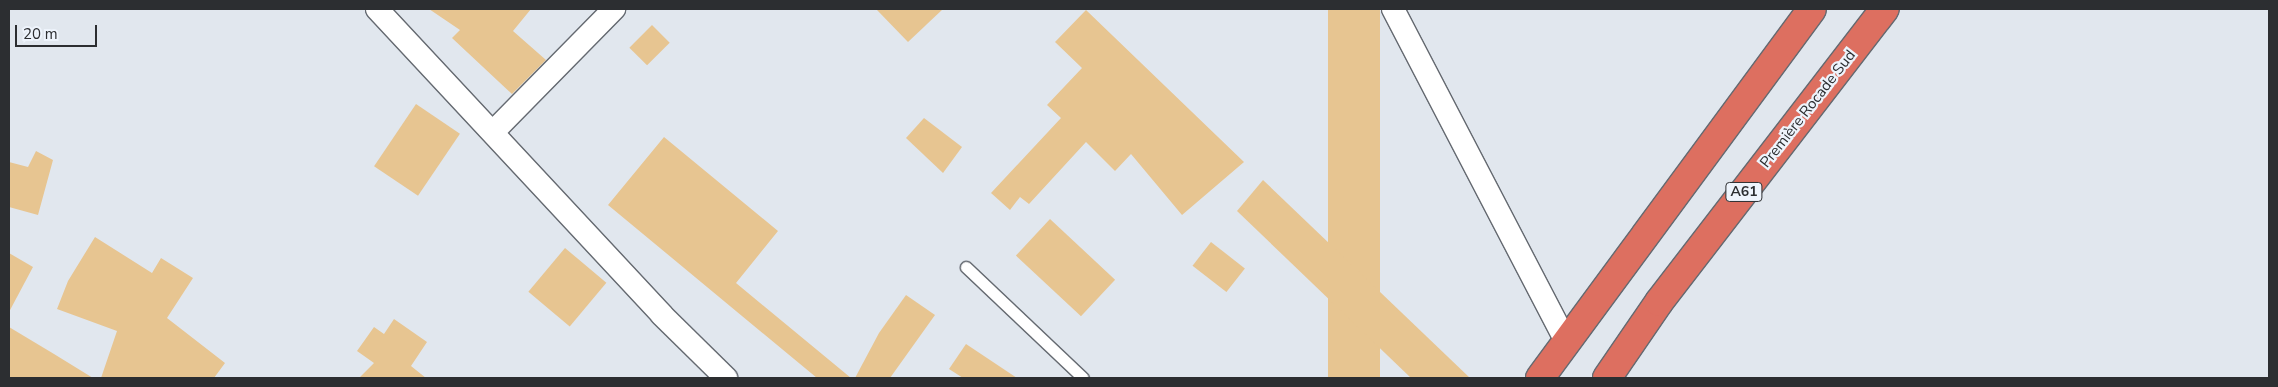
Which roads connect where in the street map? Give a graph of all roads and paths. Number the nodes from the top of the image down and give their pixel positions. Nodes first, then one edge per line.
1 (377, 9) edge
2 (614, 9) edge
3 (1393, 9) edge
4 (1812, 9) edge
5 (1885, 9) edge
6 (493, 132) junction
7 (966, 267) dead end
8 (1566, 342) junction
9 (726, 378) edge
10 (1083, 378) edge
11 (1540, 378) edge
12 (1607, 378) edge

1 - 6 street
2 - 6 street
3 - 8 street
4 - 8 highway
5 - 12 highway, Première Rocade Sud / A61
6 - 9 street
7 - 10 lane
8 - 11 highway

